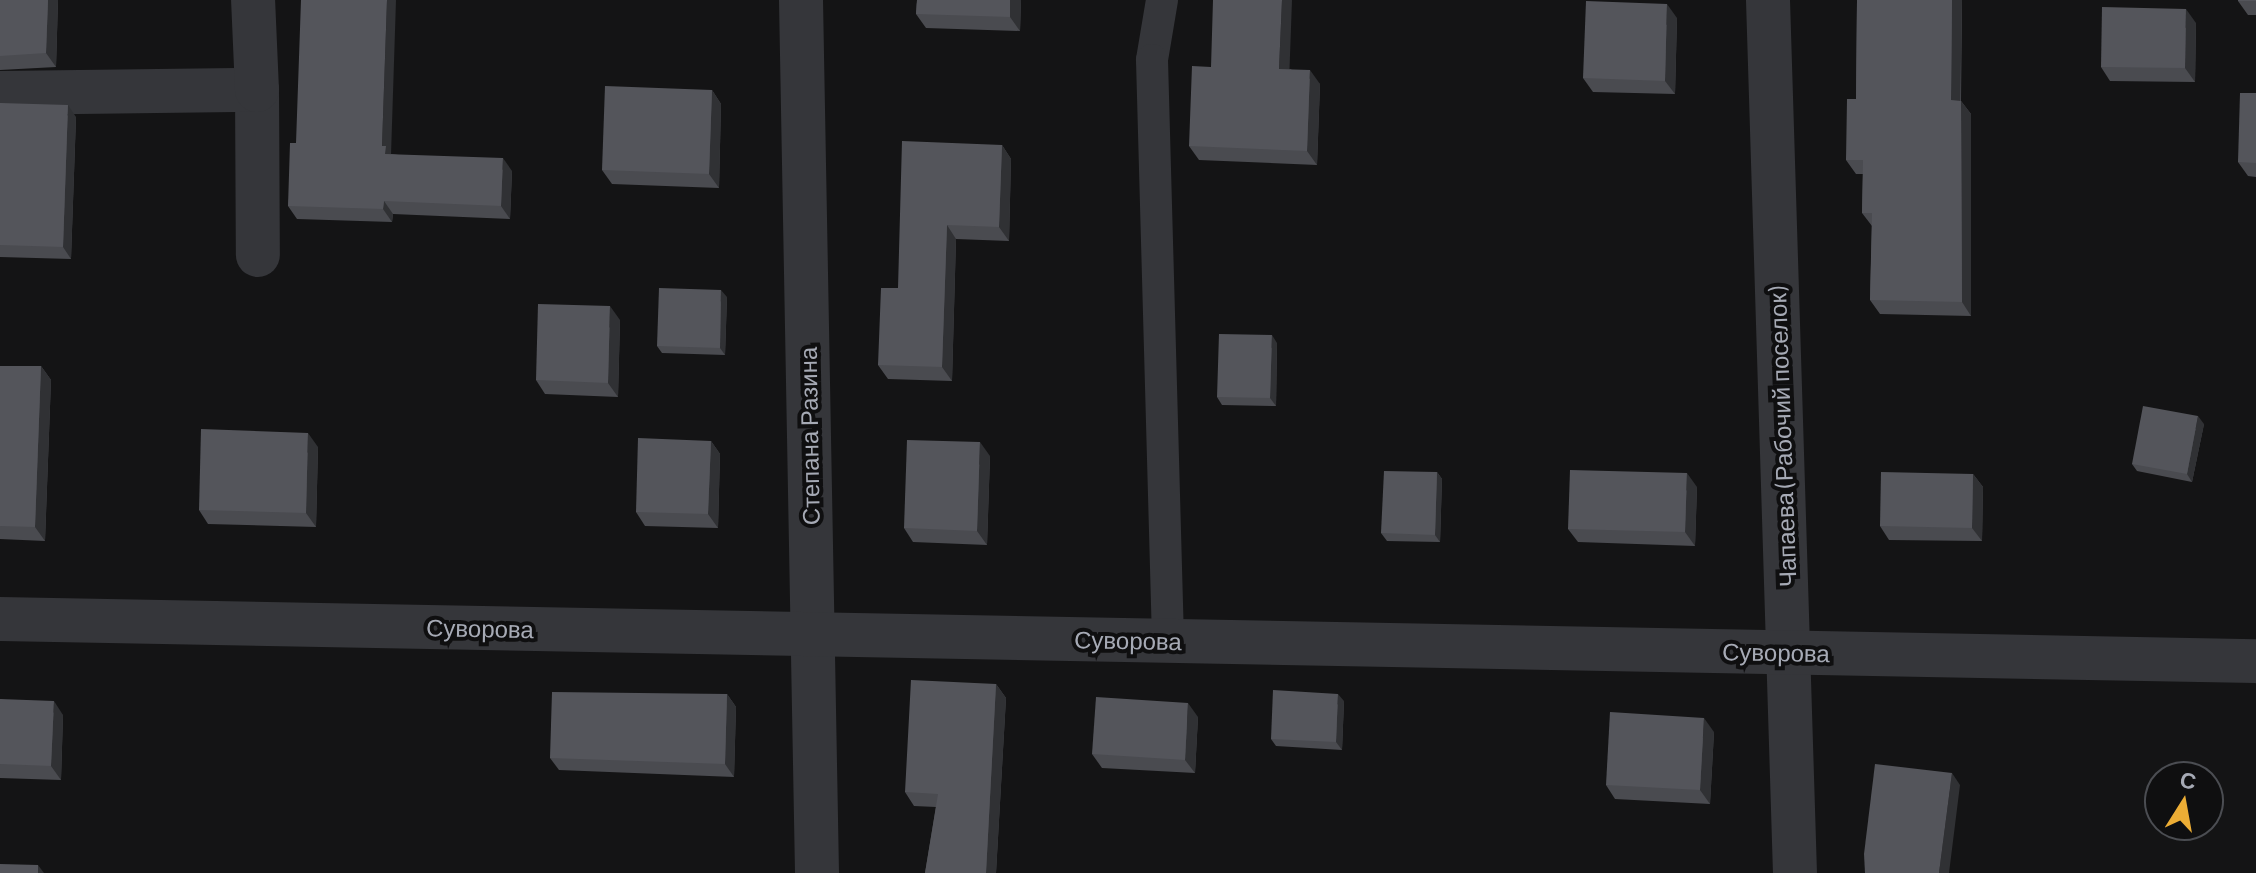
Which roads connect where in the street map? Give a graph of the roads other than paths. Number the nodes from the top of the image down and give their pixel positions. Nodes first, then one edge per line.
1 (253, 0) edge
2 (801, 0) edge
3 (1162, 0) edge
4 (1768, 0) edge
5 (257, 90) junction
6 (0, 93) edge
7 (258, 255) dead end
8 (0, 619) edge
9 (813, 634) junction
10 (1168, 641) junction
11 (1788, 652) junction
12 (2256, 661) edge
13 (817, 873) edge
14 (1795, 873) edge

1 - 5 street
2 - 9 street, Степана Разина
3 - 10 lane
4 - 11 street, Чапаева (Рабочий поселок)
5 - 6 street
5 - 7 street
8 - 9 street, Суворова
9 - 10 street, Суворова
9 - 13 street, Степана Разина
10 - 11 street, Суворова
11 - 12 street, Суворова
11 - 14 street, Чапаева (Рабочий поселок)

